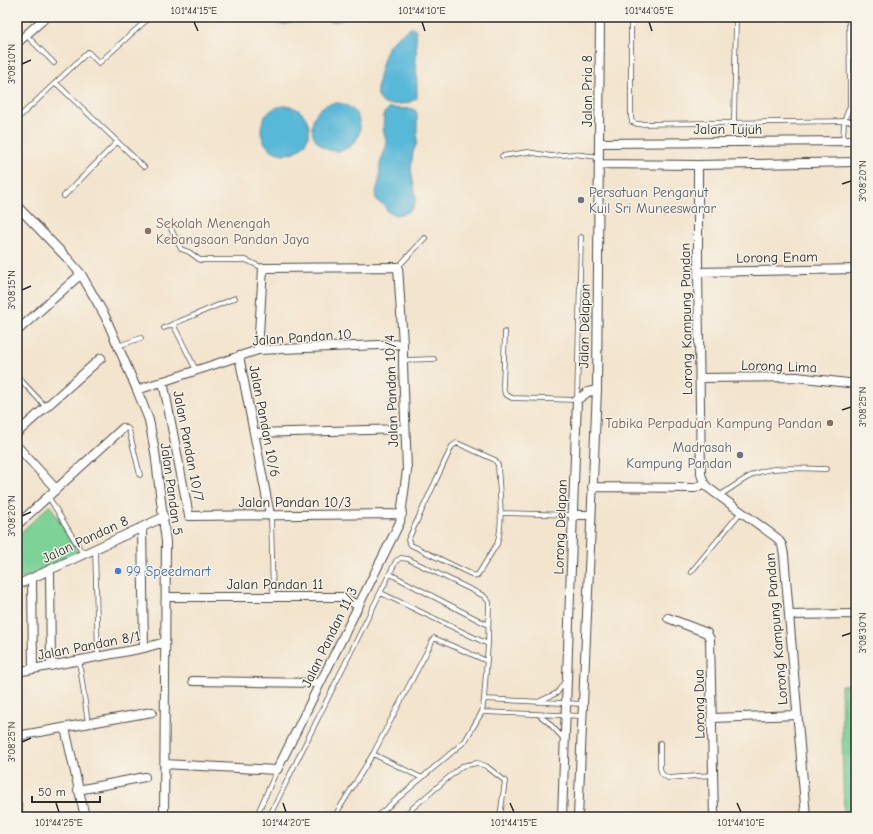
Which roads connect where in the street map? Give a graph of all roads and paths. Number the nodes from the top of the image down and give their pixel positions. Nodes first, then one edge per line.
1 (46, 17) edge
2 (150, 17) edge
3 (600, 17) edge
4 (631, 17) edge
5 (736, 17) edge
6 (849, 17) edge
7 (26, 35) junction
8 (17, 44) edge
9 (54, 63) dead end
10 (56, 82) junction
11 (850, 106) junction
12 (856, 115) edge
13 (17, 119) edge
14 (844, 121) junction
15 (856, 121) edge
16 (734, 122) junction
17 (843, 141) junction
18 (856, 141) edge
19 (118, 142) junction
20 (599, 143) junction
21 (502, 156) dead end
22 (599, 160) junction
23 (856, 162) edge
24 (698, 165) junction
25 (144, 167) dead end
26 (64, 196) dead end
27 (17, 206) edge
28 (171, 229) dead end
29 (581, 237) dead end
30 (425, 238) dead end
31 (398, 267) junction
32 (263, 268) junction
33 (856, 269) edge
34 (698, 272) junction
35 (80, 274) junction
36 (235, 298) dead end
37 (173, 324) junction
38 (164, 328) dead end
39 (17, 331) edge
40 (505, 332) dead end
41 (141, 338) dead end
42 (403, 344) junction
43 (118, 346) junction
44 (258, 350) junction
45 (239, 356) junction
46 (101, 358) dead end
47 (434, 359) dead end
48 (403, 360) junction
49 (196, 370) junction
50 (17, 376) edge
51 (700, 378) junction
52 (163, 381) junction
53 (856, 384) edge
54 (137, 390) junction
55 (597, 390) junction
56 (577, 400) junction
57 (46, 407) junction
58 (123, 428) joint
59 (405, 429) junction
60 (17, 433) edge
61 (254, 433) junction
62 (17, 446) edge
63 (826, 469) dead end
64 (140, 475) dead end
65 (704, 483) junction
66 (592, 487) junction
67 (56, 489) junction
68 (48, 496) junction
69 (719, 496) junction
70 (742, 512) junction
71 (500, 513) junction
72 (402, 514) junction
73 (573, 514) junction
74 (591, 514) junction
75 (270, 515) junction
76 (189, 516) joint
77 (164, 517) junction
78 (17, 525) edge
79 (142, 527) junction
80 (95, 548) junction
81 (83, 554) junction
82 (50, 570) junction
83 (691, 572) dead end
84 (390, 574) junction
85 (32, 578) junction
86 (17, 585) edge
87 (381, 593) junction
88 (166, 597) junction
89 (273, 597) junction
90 (358, 606) junction
91 (788, 614) junction
92 (856, 614) edge
93 (668, 618) dead end
94 (488, 625) junction
95 (165, 642) junction
96 (488, 644) junction
97 (144, 648) junction
98 (98, 657) junction
99 (79, 660) junction
100 (487, 661) junction
101 (51, 666) junction
102 (33, 669) junction
103 (17, 672) edge
104 (567, 678) junction
105 (193, 681) dead end
106 (320, 683) junction
107 (484, 699) junction
108 (538, 702) junction
109 (566, 703) junction
110 (583, 704) junction
111 (152, 712) dead end
112 (482, 712) junction
113 (538, 715) junction
114 (797, 715) junction
115 (566, 716) junction
116 (582, 716) junction
117 (712, 718) junction
118 (88, 723) junction
119 (65, 728) junction
120 (17, 736) edge
121 (565, 739) junction
122 (660, 743) dead end
123 (373, 754) junction
124 (164, 764) junction
125 (277, 770) junction
126 (713, 775) junction
127 (145, 777) dead end
128 (422, 778) junction
129 (78, 790) junction
130 (17, 804) edge
131 (19, 817) edge
132 (85, 817) edge
133 (164, 817) edge
134 (256, 817) edge
135 (269, 817) edge
136 (334, 817) edge
137 (376, 817) edge
138 (402, 817) edge
139 (500, 817) edge
140 (562, 817) edge
141 (578, 817) edge
142 (714, 817) edge
143 (806, 817) edge

1 - 7 street
2 - 10 lane
3 - 20 street, Jalan Pria 8
4 - 16 lane
5 - 16 lane
6 - 11 lane
7 - 8 street
7 - 9 lane
10 - 13 lane
10 - 19 lane
11 - 12 lane
11 - 14 lane
14 - 15 lane
14 - 16 lane
14 - 17 lane
17 - 18 street, Jalan Tujuh
17 - 20 street, Jalan Tujuh
19 - 25 lane
19 - 26 lane
20 - 22 street, Jalan Pria 8
21 - 22 lane
22 - 24 street
22 - 55 street, Jalan Delapan
23 - 24 street
24 - 34 street, Lorong Kampung Pandan
27 - 35 street, Jalan Pandan 5
28 - 32 lane
29 - 56 lane, Lorong Delapan
30 - 31 lane
31 - 32 street
31 - 42 street, Jalan Pandan 10/4
32 - 44 street
33 - 34 street, Lorong Enam
34 - 51 street, Lorong Kampung Pandan
35 - 39 street
35 - 43 street, Jalan Pandan 5
36 - 37 lane
37 - 38 lane
37 - 49 lane
40 - 56 lane
41 - 43 lane
42 - 44 street, Jalan Pandan 10
42 - 48 street, Jalan Pandan 10/4
43 - 54 street, Jalan Pandan 5
44 - 45 street, Jalan Pandan 10
45 - 49 street, Jalan Pandan 10
45 - 61 street, Jalan Pandan 10/6
46 - 57 street
47 - 48 lane
48 - 59 street, Jalan Pandan 10/4
49 - 52 street, Jalan Pandan 10
50 - 57 lane
51 - 53 street, Lorong Lima
51 - 65 street, Lorong Kampung Pandan
52 - 54 street, Jalan Pandan 10
52 - 76 street, Jalan Pandan 10/7
54 - 77 street, Jalan Pandan 5
55 - 56 street
55 - 66 street, Jalan Delapan
56 - 73 street, Lorong Delapan
57 - 60 street
58 - 64 lane
58 - 67 street
59 - 61 street
59 - 72 street, Jalan Pandan 10/4
61 - 75 street, Jalan Pandan 10/6
62 - 67 street
63 - 69 lane
65 - 66 street
65 - 69 street, Lorong Kampung Pandan
66 - 74 street
67 - 68 street
68 - 78 street
68 - 81 lane
69 - 70 street, Lorong Kampung Pandan
70 - 83 lane
70 - 91 street, Lorong Kampung Pandan
71 - 71 lane
71 - 73 lane
72 - 75 street, Jalan Pandan 10/3
72 - 90 street, Jalan Pandan 11/3
73 - 74 street
73 - 104 street, Lorong Delapan
74 - 110 street
75 - 76 street, Jalan Pandan 10/3
75 - 89 lane
77 - 79 street, Jalan Pandan 8
77 - 88 street, Jalan Pandan 5
79 - 80 street, Jalan Pandan 8
79 - 97 street
80 - 81 street, Jalan Pandan 8
80 - 98 lane
81 - 82 street, Jalan Pandan 8
82 - 85 street, Jalan Pandan 8
82 - 101 street
84 - 87 lane
84 - 94 lane
84 - 94 lane
85 - 86 street, Jalan Pandan 8
85 - 102 street
87 - 96 lane
87 - 135 lane
88 - 89 street, Jalan Pandan 11
88 - 95 street, Jalan Pandan 5
89 - 90 street, Jalan Pandan 11
90 - 106 street, Jalan Pandan 11/3
91 - 92 street
91 - 114 street, Lorong Kampung Pandan
93 - 117 street, Lorong Dua
94 - 96 lane
95 - 97 street, Jalan Pandan 8/1
95 - 124 street, Jalan Pandan 5
96 - 100 lane
97 - 98 street, Jalan Pandan 8/1
98 - 99 street, Jalan Pandan 8/1
99 - 101 street, Jalan Pandan 8/1
99 - 118 lane
100 - 107 lane
100 - 123 lane
101 - 102 street, Jalan Pandan 8/1
102 - 103 street, Jalan Pandan 8/1
104 - 108 lane
104 - 109 street, Lorong Delapan
105 - 106 street
106 - 125 street, Jalan Pandan 11/3
107 - 108 lane
107 - 112 lane
108 - 109 lane
109 - 110 lane
109 - 115 street, Lorong Delapan
110 - 116 street
111 - 118 street
112 - 113 lane
112 - 128 lane
113 - 115 lane
113 - 121 lane
114 - 117 street
114 - 143 street, Lorong Kampung Pandan
115 - 116 lane
115 - 121 street, Lorong Delapan
116 - 141 street
117 - 126 street, Lorong Dua
118 - 119 street
119 - 120 street
119 - 129 street
121 - 140 street, Lorong Delapan
122 - 126 lane
123 - 128 lane
123 - 136 lane
124 - 125 street
124 - 133 street, Jalan Pandan 5
125 - 134 lane
126 - 142 street, Lorong Dua
127 - 129 street
128 - 137 lane
129 - 132 street
130 - 131 street
138 - 139 lane

